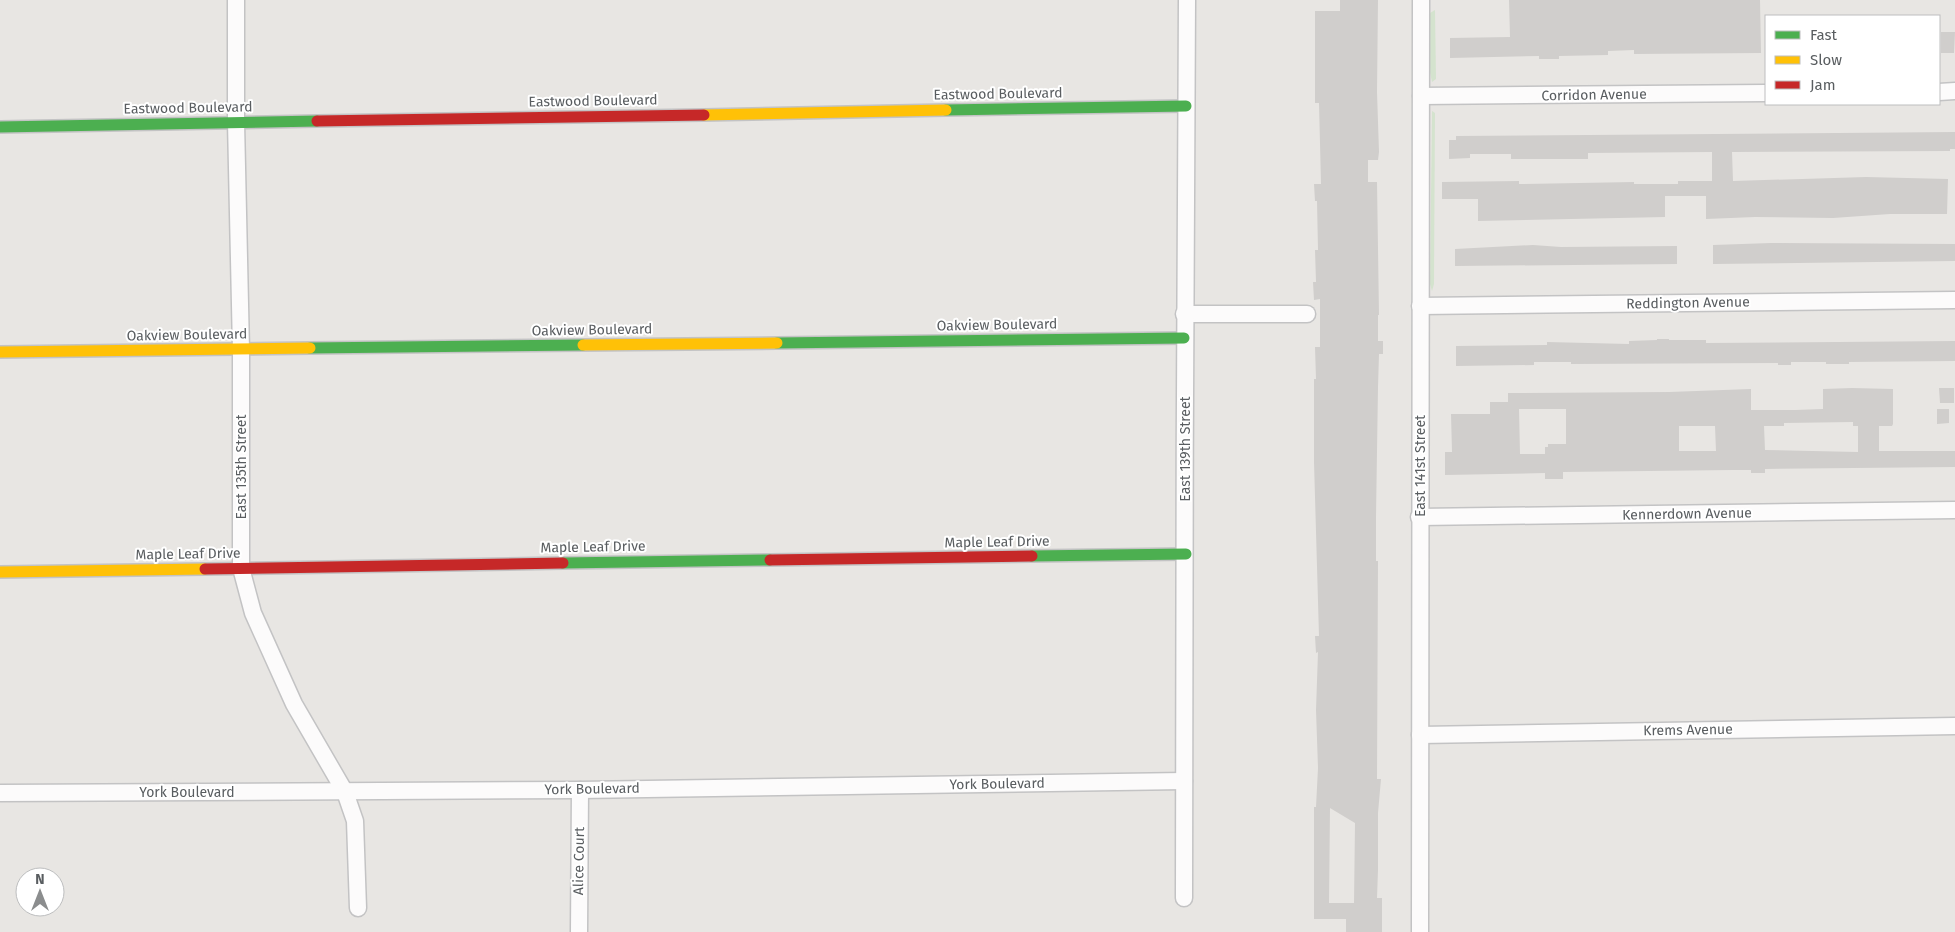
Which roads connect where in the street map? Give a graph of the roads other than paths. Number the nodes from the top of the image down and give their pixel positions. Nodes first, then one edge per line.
1 (236, 0) edge
2 (1187, 0) edge
3 (1421, 0) edge
4 (1955, 91) edge
5 (1940, 92) edge
6 (1765, 93) edge
7 (1421, 96) junction
8 (1186, 106) junction
9 (236, 122) junction
10 (0, 127) edge
11 (1955, 300) edge
12 (1420, 306) junction
13 (1184, 314) junction
14 (1307, 314) dead end
15 (1184, 338) junction
16 (241, 350) junction
17 (0, 352) edge
18 (1955, 510) edge
19 (1419, 517) junction
20 (1186, 554) junction
21 (241, 568) junction
22 (0, 572) edge
23 (1955, 726) edge
24 (1420, 735) junction
25 (1184, 781) junction
26 (580, 790) junction
27 (345, 792) junction
28 (0, 793) edge
29 (1184, 898) dead end
30 (358, 908) dead end
31 (579, 932) edge
32 (1420, 932) edge

1 - 9 street, East 135th Street
2 - 8 street, East 139th Street
3 - 7 street, East 141st Street
4 - 5 street
6 - 7 street, Corridon Avenue
7 - 12 street, East 141st Street
8 - 9 street, Eastwood Boulevard
8 - 13 street, East 139th Street
9 - 10 street, Eastwood Boulevard
9 - 16 street, East 135th Street
11 - 12 street, Reddington Avenue
12 - 19 street, East 141st Street
13 - 14 street
13 - 15 street, East 139th Street
15 - 16 street, Oakview Boulevard
15 - 20 street, East 139th Street
16 - 17 street, Oakview Boulevard
16 - 21 street, East 135th Street
18 - 19 street, Kennerdown Avenue
19 - 24 street, East 141st Street
20 - 21 street, Maple Leaf Drive
20 - 25 street, East 139th Street
21 - 22 street, Maple Leaf Drive
21 - 27 street, East 135th Street
23 - 24 street, Krems Avenue
24 - 32 street, East 141st Street
25 - 26 street, York Boulevard
25 - 29 street, East 139th Street
26 - 27 street, York Boulevard
26 - 31 street, Alice Court
27 - 28 street, York Boulevard
27 - 30 street, East 135th Street

